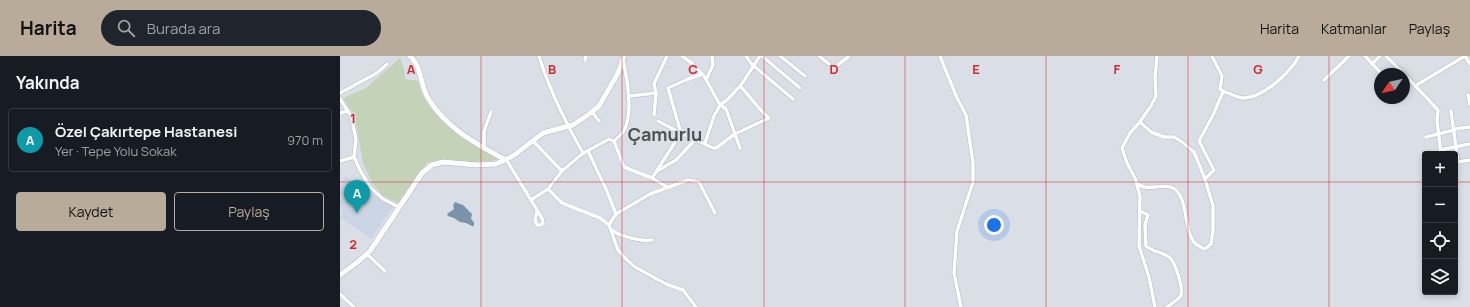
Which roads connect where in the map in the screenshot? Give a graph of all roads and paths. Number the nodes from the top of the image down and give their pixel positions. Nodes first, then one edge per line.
1 (410, 56) edge
2 (539, 56) edge
3 (667, 56) edge
4 (682, 56) edge
5 (712, 56) edge
6 (746, 56) edge
7 (761, 56) edge
8 (780, 56) edge
9 (819, 56) edge
10 (940, 56) edge
11 (1157, 56) edge
12 (1212, 56) edge
13 (1299, 56) edge
14 (1349, 56) edge
15 (1365, 56) edge
16 (1380, 56) edge
17 (1386, 56) edge
18 (1465, 56) edge
19 (848, 57) edge
20 (624, 58) edge
21 (387, 64) dead end
22 (1372, 64) junction
23 (1470, 64) edge
24 (754, 66) junction
25 (1376, 68) edge
26 (1398, 68) edge
27 (702, 74) junction
28 (804, 76) dead end
29 (706, 80) junction
30 (1324, 80) dead end
31 (1410, 81) edge
32 (740, 86) junction
33 (1415, 86) junction
34 (800, 88) dead end
35 (340, 92) edge
36 (1223, 92) junction
37 (656, 93) junction
38 (1468, 95) dead end
39 (629, 96) junction
40 (793, 98) dead end
41 (340, 99) edge
42 (720, 105) junction
43 (1470, 105) edge
44 (348, 111) junction
45 (1451, 111) dead end
46 (491, 112) dead end
47 (592, 112) junction
48 (340, 113) edge
49 (654, 115) dead end
50 (599, 121) dead end
51 (658, 121) dead end
52 (1140, 122) junction
53 (568, 126) junction
54 (1470, 127) edge
55 (1454, 130) junction
56 (681, 133) junction
57 (735, 134) junction
58 (1440, 134) junction
59 (1426, 137) dead end
60 (696, 139) junction
61 (533, 141) junction
62 (614, 141) junction
63 (705, 143) junction
64 (1470, 144) edge
65 (1457, 147) junction
66 (740, 148) dead end
67 (484, 149) junction
68 (588, 151) junction
69 (1441, 151) edge
70 (1444, 151) edge
71 (583, 153) junction
72 (354, 157) junction
73 (505, 159) junction
74 (1470, 160) edge
75 (340, 161) edge
76 (562, 171) junction
77 (656, 171) junction
78 (652, 178) junction
79 (1205, 179) junction
80 (1137, 184) junction
81 (667, 187) junction
82 (548, 189) junction
83 (531, 200) junction
84 (399, 207) junction
85 (537, 211) dead end
86 (1140, 211) junction
87 (716, 213) dead end
88 (616, 214) junction
89 (609, 225) junction
90 (611, 230) junction
91 (652, 240) dead end
92 (367, 254) junction
93 (385, 272) dead end
94 (340, 275) edge
95 (340, 294) edge
96 (354, 307) edge
97 (696, 307) edge
98 (962, 307) edge
99 (1155, 307) edge
100 (1167, 307) edge

1 - 67 street
2 - 53 street
3 - 37 street
4 - 27 street
5 - 29 street
6 - 24 street
7 - 24 street
7 - 34 street
8 - 28 street
9 - 19 street
10 - 98 street
11 - 52 street
12 - 36 street
13 - 36 street
14 - 30 street
15 - 22 street
16 - 22 street
17 - 26 street
18 - 23 street
18 - 33 street
20 - 39 street
20 - 47 street
21 - 35 street
22 - 25 street
24 - 32 street
24 - 40 street
27 - 29 street
27 - 56 street
29 - 42 street
31 - 33 street
32 - 42 street
32 - 57 street
33 - 58 street
36 - 79 street
37 - 39 street
37 - 49 street
38 - 43 street
39 - 62 street
41 - 44 street
42 - 57 street
42 - 63 street
44 - 48 street
44 - 72 street
45 - 55 street
46 - 67 street
47 - 50 street
47 - 53 street
51 - 56 street
52 - 79 street
52 - 80 street
53 - 61 street
53 - 71 street
54 - 55 street
55 - 58 street
55 - 65 street
56 - 60 street
56 - 77 street
57 - 63 street
57 - 66 street
58 - 59 street
58 - 69 street
60 - 63 street
60 - 77 street
61 - 73 street
61 - 76 street
62 - 68 street
62 - 78 street
64 - 65 street
65 - 70 street
65 - 74 street
67 - 73 street
68 - 71 street
68 - 88 street
71 - 76 street
72 - 75 street
72 - 84 street
73 - 83 street
73 - 84 street
76 - 82 street
77 - 78 street
78 - 81 street
79 - 80 street
80 - 86 street
81 - 87 street
81 - 88 street
82 - 83 street
82 - 89 street
83 - 85 street
84 - 92 street
86 - 99 street
86 - 100 street
88 - 89 street
89 - 90 street
90 - 91 street
90 - 97 street
92 - 93 street
92 - 94 street
95 - 96 street

